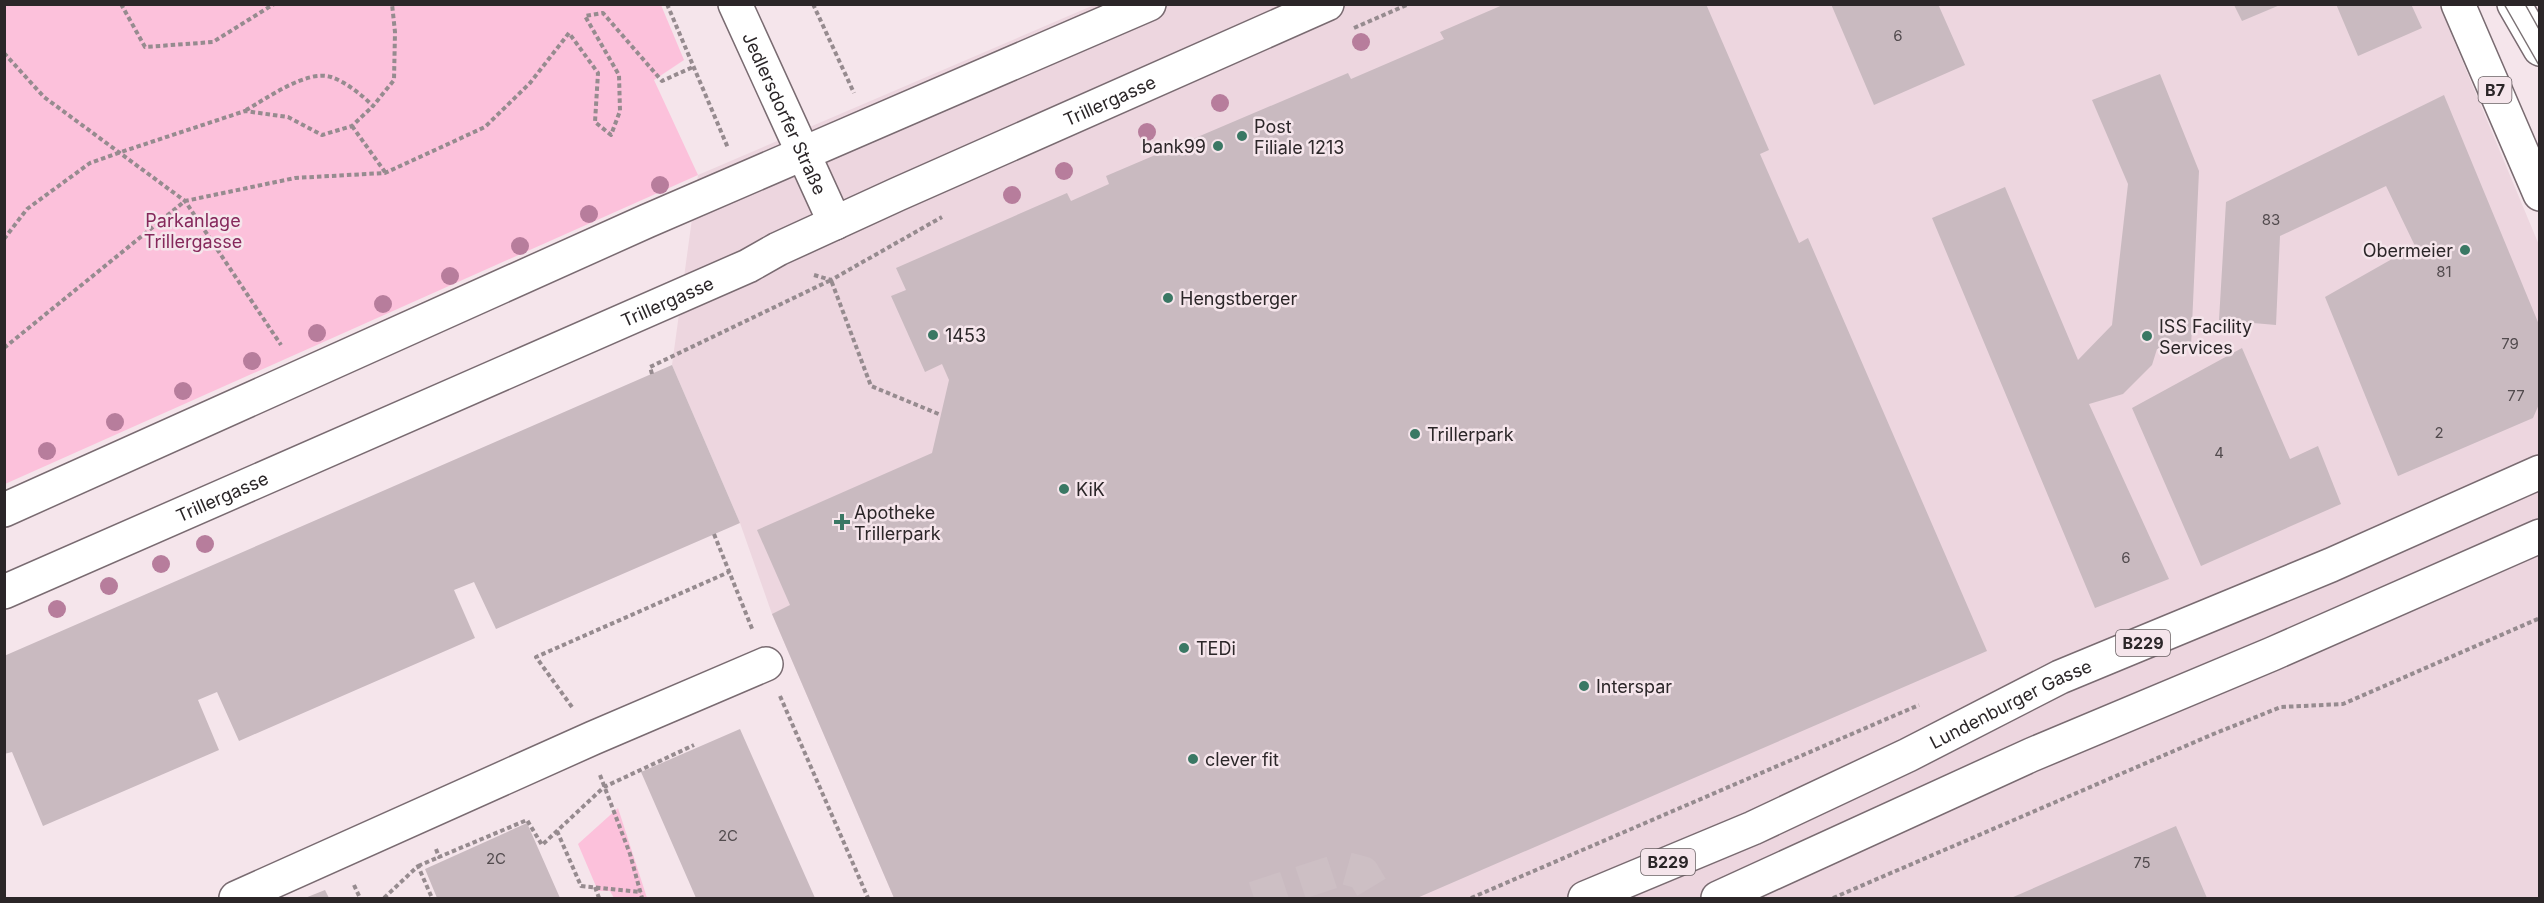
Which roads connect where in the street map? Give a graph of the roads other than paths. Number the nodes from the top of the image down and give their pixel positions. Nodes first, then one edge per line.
1 (735, 4) edge
2 (1149, 4) edge
3 (1327, 4) edge
4 (2458, 4) edge
5 (2514, 4) edge
6 (2540, 49) edge
7 (803, 154) junction
8 (2540, 194) edge
9 (835, 223) junction
10 (2540, 472) edge
11 (4, 510) edge
12 (2540, 536) edge
13 (4, 591) edge
14 (766, 664) road end
15 (236, 898) edge
16 (1585, 898) edge
17 (1718, 898) edge

1 - 7 street, Jedlersdorfer Straße
2 - 7 street
3 - 9 street, Trillergasse
4 - 8 street, B7
5 - 6 street
7 - 9 street, Jedlersdorfer Straße
7 - 11 street
9 - 13 street, Trillergasse
10 - 16 street, Lundenburger Gasse / B229
12 - 17 street
14 - 15 street

